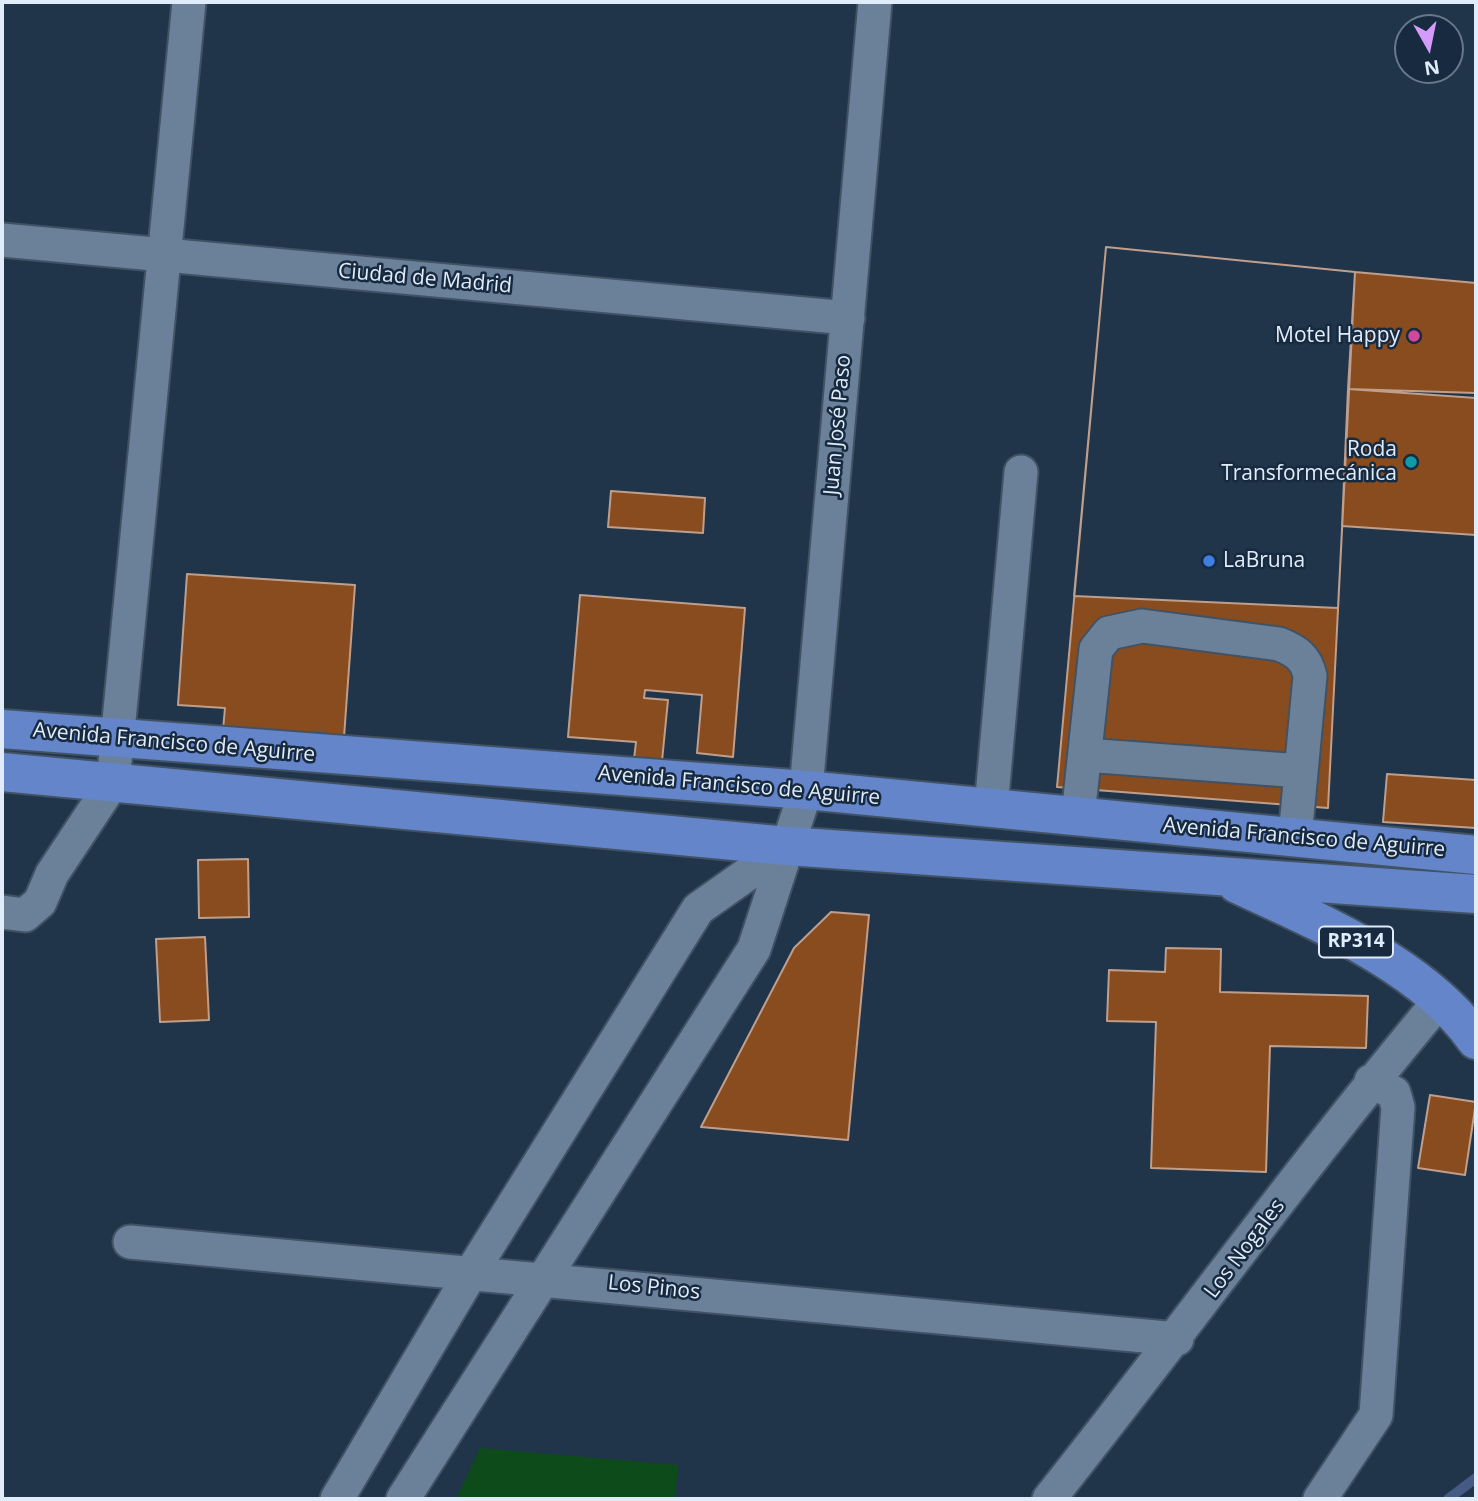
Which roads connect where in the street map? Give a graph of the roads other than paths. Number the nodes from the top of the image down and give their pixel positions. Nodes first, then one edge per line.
1 (189, 2) edge
2 (875, 2) edge
3 (2, 240) edge
4 (166, 255) junction
5 (848, 318) junction
6 (1021, 472) dead end
7 (2, 729) edge
8 (116, 739) junction
9 (1085, 755) junction
10 (1301, 771) junction
11 (2, 772) edge
12 (113, 782) junction
13 (806, 790) junction
14 (991, 808) junction
15 (1078, 816) junction
16 (1295, 837) junction
17 (787, 846) junction
18 (1469, 851) edge
19 (1216, 875) junction
20 (1476, 894) edge
21 (2, 912) edge
22 (1441, 999) junction
23 (1476, 1040) edge
24 (1371, 1081) junction
25 (130, 1241) dead end
26 (471, 1273) junction
27 (542, 1278) junction
28 (1177, 1339) junction
29 (337, 1499) edge
30 (402, 1499) edge
31 (1049, 1499) edge
32 (1320, 1499) edge

1 - 4 street
2 - 5 street, Juan José Paso
3 - 4 street, Ciudad de Madrid
4 - 5 street, Ciudad de Madrid
4 - 8 street
5 - 13 street, Juan José Paso
6 - 14 street
7 - 8 main road, Avenida Francisco de Aguirre
8 - 12 street
8 - 13 main road, Avenida Francisco de Aguirre
9 - 10 street
9 - 10 street
9 - 15 street
10 - 16 street
11 - 12 main road, Avenida Francisco de Aguirre
12 - 17 main road, Avenida Francisco de Aguirre
12 - 21 street
13 - 14 main road, Avenida Francisco de Aguirre
13 - 17 street, Juan José Paso
14 - 15 main road, Avenida Francisco de Aguirre
15 - 16 main road, Avenida Francisco de Aguirre
16 - 18 main road, Avenida Francisco de Aguirre
17 - 19 main road, Avenida Francisco de Aguirre
17 - 26 street
17 - 27 street, Juan José Paso
19 - 20 main road, Avenida Francisco de Aguirre
19 - 22 main road, RP314
22 - 23 main road, RP314
22 - 24 street, Los Nogales
24 - 28 street, Los Nogales
24 - 32 street
25 - 26 street, Los Pinos
26 - 27 street, Los Pinos
26 - 29 street
27 - 28 street, Los Pinos
27 - 30 street, Juan José Paso
28 - 31 street, Los Nogales

